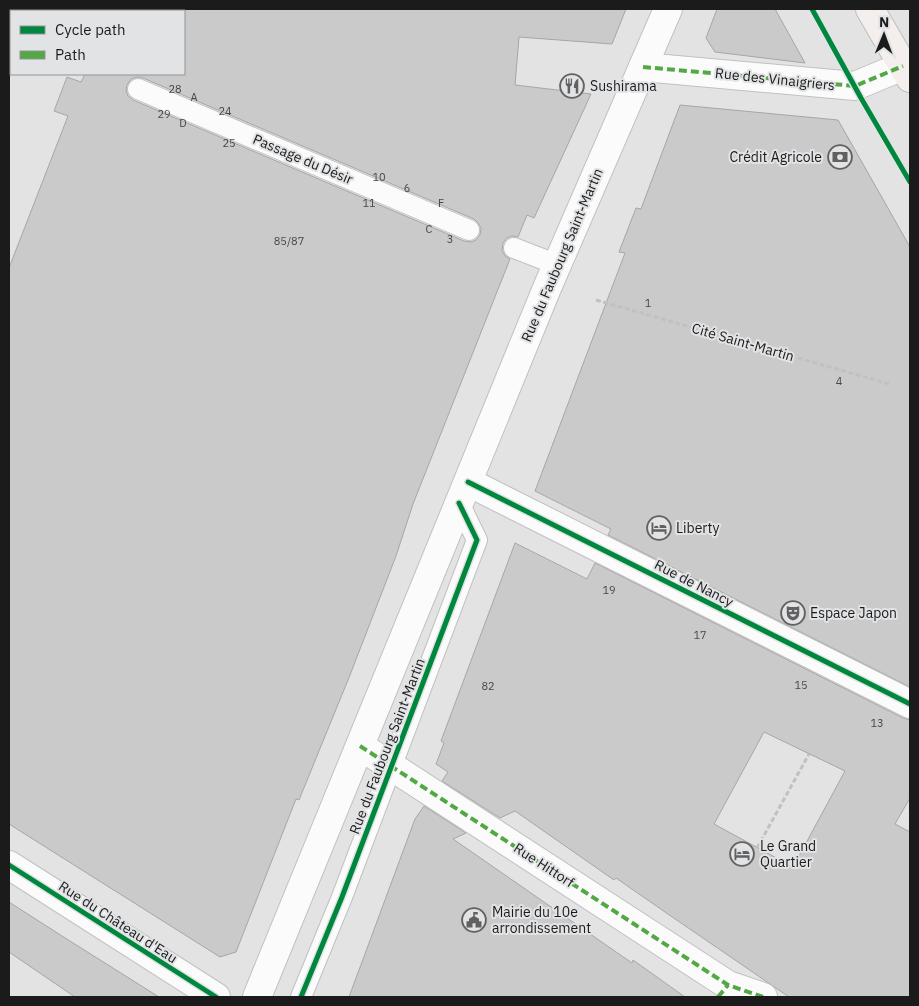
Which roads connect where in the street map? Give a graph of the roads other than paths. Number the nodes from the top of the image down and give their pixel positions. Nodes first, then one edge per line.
1 (668, 9) edge
2 (870, 9) edge
3 (643, 67) junction
4 (907, 72) edge
5 (138, 89) dead end
6 (468, 230) dead end
7 (514, 248) dead end
8 (558, 265) junction
9 (463, 492) junction
10 (910, 704) edge
11 (360, 746) junction
12 (391, 765) junction
13 (9, 865) edge
14 (723, 991) edge
15 (216, 997) edge
16 (257, 997) edge
17 (301, 997) edge
18 (763, 997) edge

1 - 3 street, Rue du Faubourg Saint-Martin
2 - 4 main road
3 - 4 street, Rue des Vinaigriers
3 - 8 street, Rue du Faubourg Saint-Martin
5 - 6 lane, Passage du Désir
7 - 8 lane
8 - 9 street, Rue du Faubourg Saint-Martin
9 - 10 street, Rue de Nancy
9 - 11 street, Rue du Faubourg Saint-Martin
9 - 12 lane, Rue du Faubourg Saint-Martin
11 - 12 street, Rue Hittorf
11 - 16 street, Rue du Faubourg Saint-Martin
12 - 14 street, Rue Hittorf
12 - 17 lane, Rue du Faubourg Saint-Martin
13 - 15 street, Rue du Château d'Eau
14 - 18 street, Rue Hittorf

